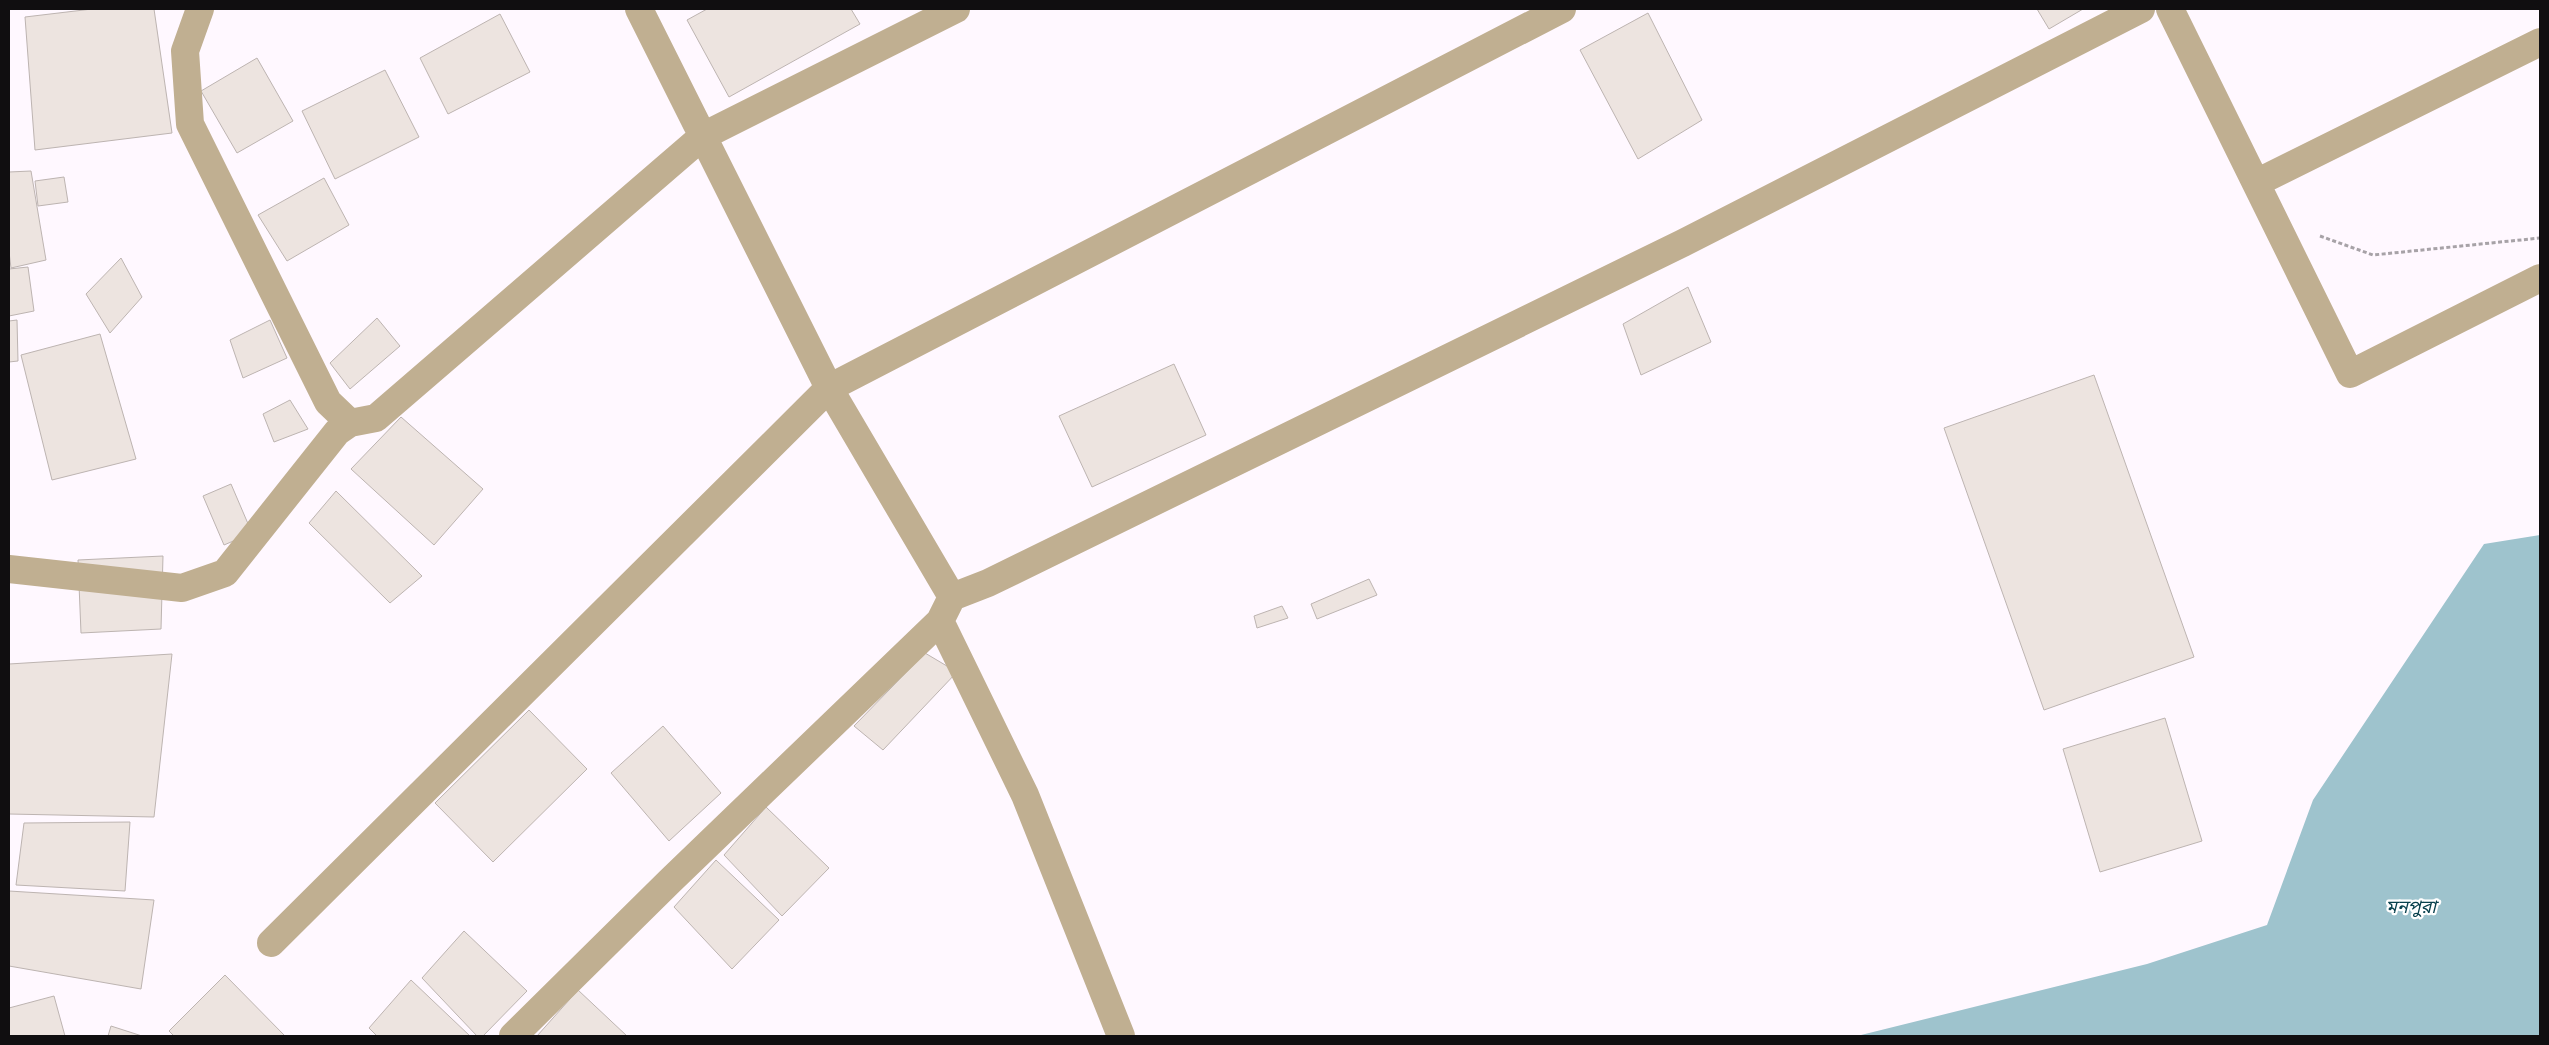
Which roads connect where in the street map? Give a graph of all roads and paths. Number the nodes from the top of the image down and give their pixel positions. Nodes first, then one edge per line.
1 (200, 9) edge
2 (639, 9) edge
3 (1562, 9) edge
4 (2141, 9) edge
5 (2170, 9) edge
6 (952, 10) edge
7 (2540, 42) edge
8 (703, 136) junction
9 (2256, 183) junction
10 (2274, 218) junction
11 (2540, 238) edge
12 (2540, 278) edge
13 (829, 388) junction
14 (350, 423) junction
15 (9, 569) edge
16 (952, 596) junction
17 (940, 621) junction
18 (271, 942) dead end
19 (513, 1036) edge
20 (1121, 1036) edge

1 - 14 street
2 - 8 street
3 - 13 street
4 - 16 street
5 - 9 street
6 - 8 street
7 - 9 street
8 - 13 street
8 - 14 street
9 - 10 street
10 - 11 path
10 - 12 street
13 - 16 street
13 - 18 street
14 - 15 street
16 - 17 street
17 - 19 street
17 - 20 street

